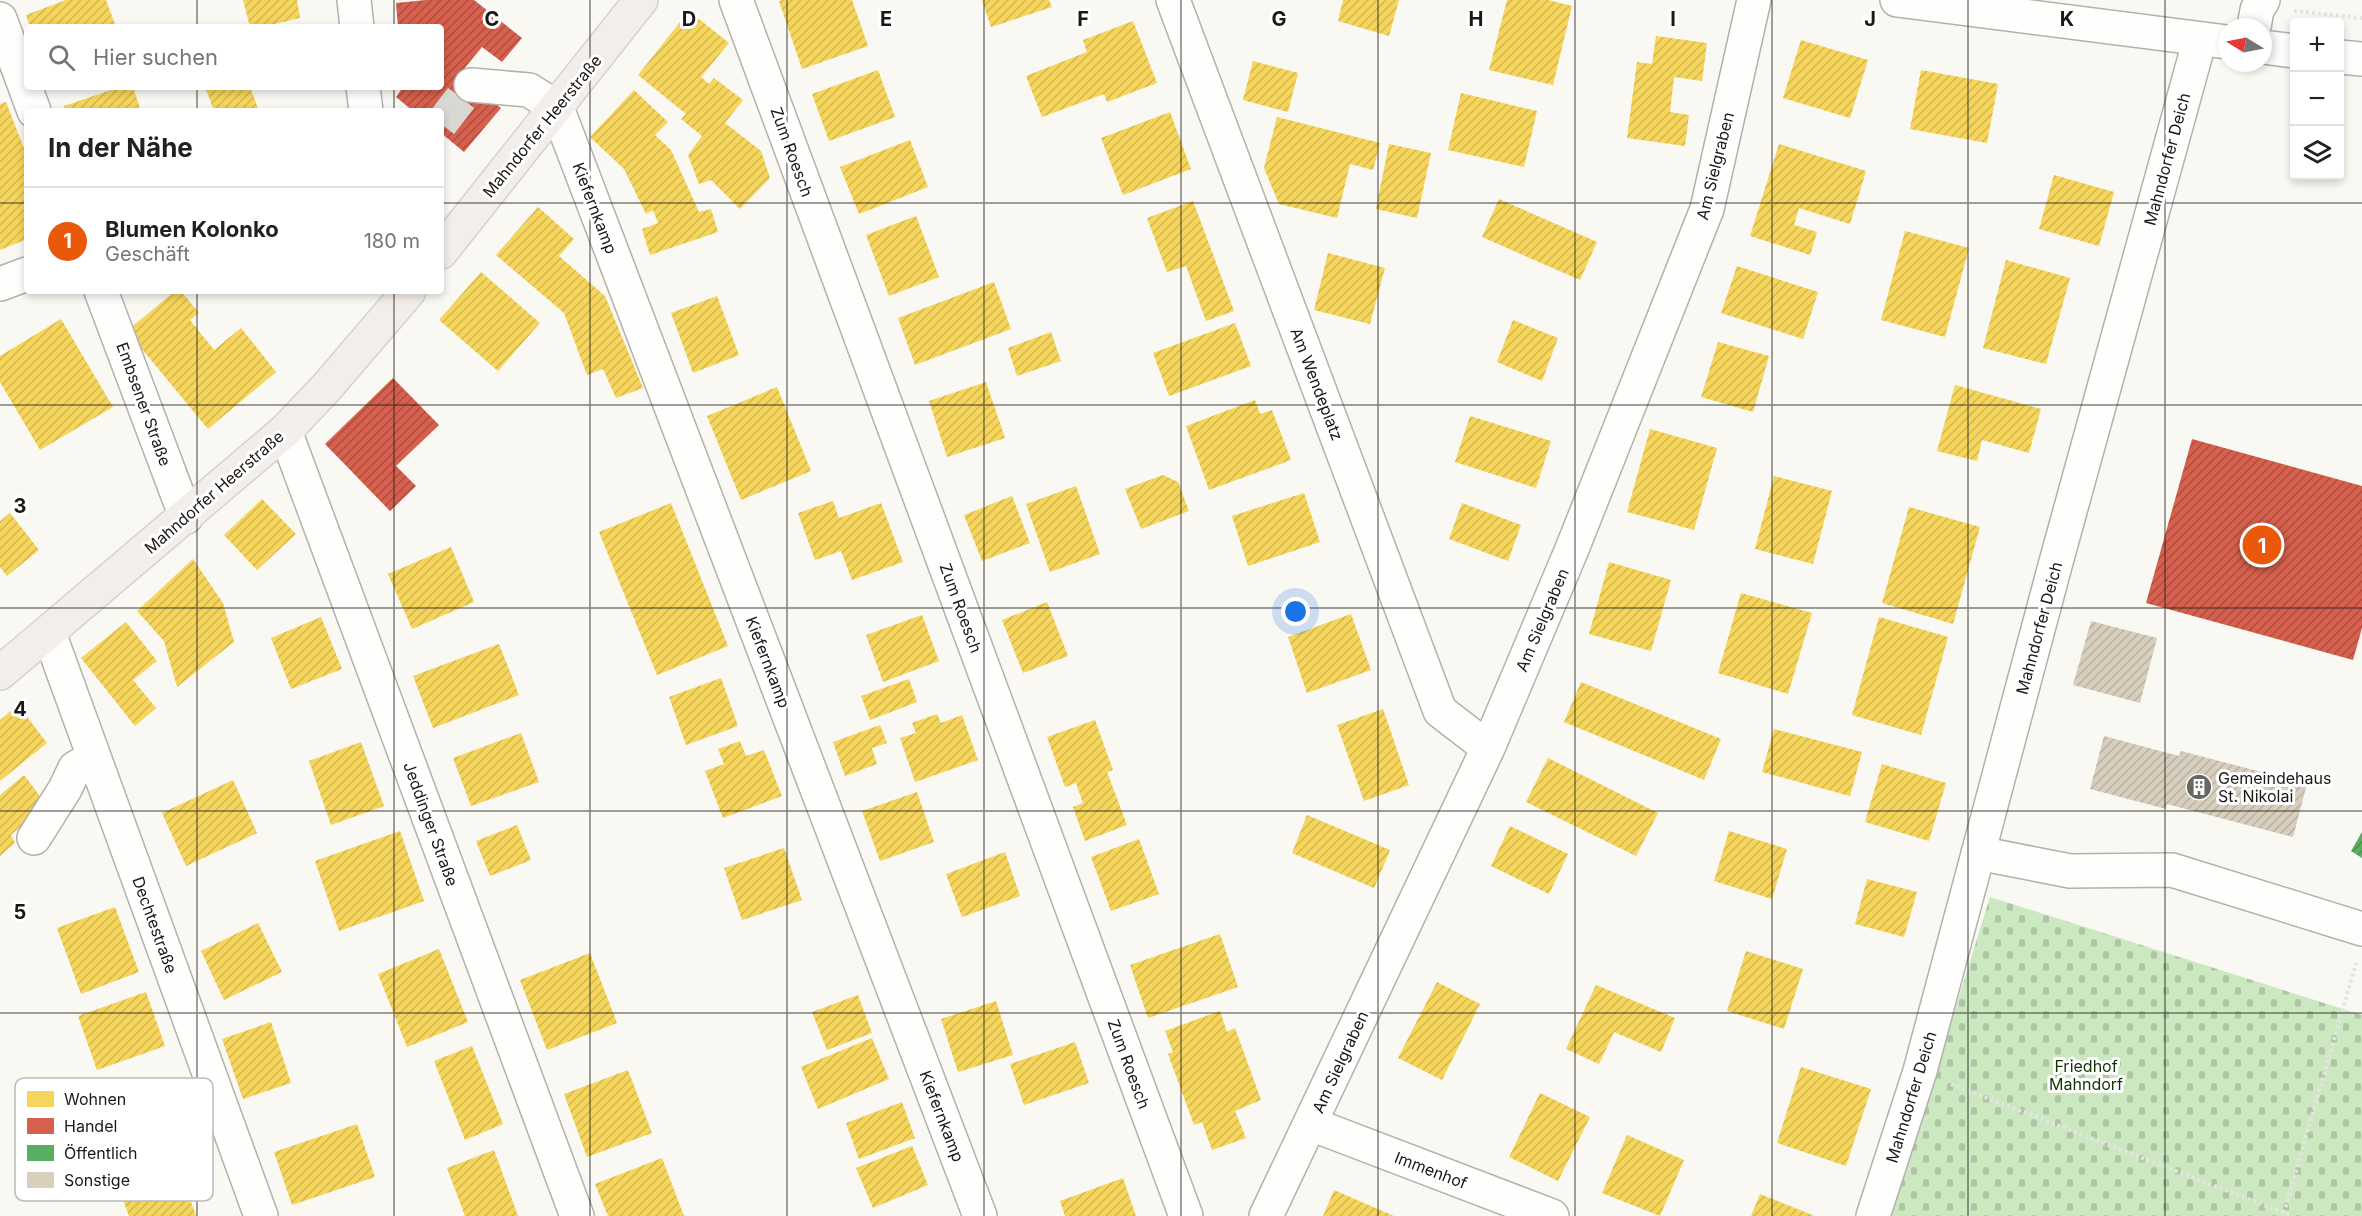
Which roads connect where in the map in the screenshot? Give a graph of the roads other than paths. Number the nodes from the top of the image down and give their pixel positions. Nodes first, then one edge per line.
1 (354, 0) edge
2 (641, 0) edge
3 (736, 0) edge
4 (1173, 0) edge
5 (1754, 0) edge
6 (1897, 0) edge
7 (0, 19) edge
8 (357, 24) edge
9 (2214, 41) edge
10 (2272, 48) edge
11 (2290, 50) edge
12 (2344, 57) edge
13 (2362, 59) edge
14 (24, 84) edge
15 (471, 85) dead end
16 (26, 90) edge
17 (363, 90) edge
18 (33, 108) edge
19 (366, 108) edge
20 (557, 108) junction
21 (444, 248) edge
22 (24, 275) edge
23 (0, 284) edge
24 (102, 294) edge
25 (402, 295) edge
26 (285, 431) junction
27 (186, 517) junction
28 (49, 633) junction
29 (0, 673) edge
30 (1488, 748) junction
31 (94, 758) junction
32 (34, 838) dead end
33 (1978, 853) junction
34 (2362, 929) edge
35 (211, 1078) edge
36 (213, 1084) edge
37 (1311, 1124) junction
38 (261, 1216) edge
39 (577, 1216) edge
40 (980, 1216) edge
41 (1186, 1216) edge
42 (1266, 1216) edge
43 (1552, 1216) edge
44 (1873, 1216) edge

1 - 8 street
2 - 20 main road, Mahndorfer Heerstraße
3 - 41 street, Zum Roesch
4 - 30 street, Am Wendeplatz
5 - 30 street, Am Sielgraben
6 - 9 street
7 - 14 street
9 - 33 street, Mahndorfer Deich
10 - 11 street
12 - 13 street
15 - 20 street
16 - 18 street
17 - 19 street
20 - 21 main road, Mahndorfer Heerstraße
20 - 40 street, Kiefernkamp
22 - 23 street
24 - 27 street, Embsener Straße
25 - 26 main road, Mahndorfer Heerstraße
26 - 27 main road, Mahndorfer Heerstraße
26 - 39 street, Jeddinger Straße
27 - 28 main road, Mahndorfer Heerstraße
28 - 29 main road, Mahndorfer Heerstraße
28 - 31 street, Dechtestraße
30 - 37 street, Am Sielgraben
31 - 32 street
31 - 35 street, Dechtestraße
33 - 34 street
33 - 44 street, Mahndorfer Deich
36 - 38 street, Dechtestraße
37 - 42 street, Am Sielgraben
37 - 43 street, Immenhof

